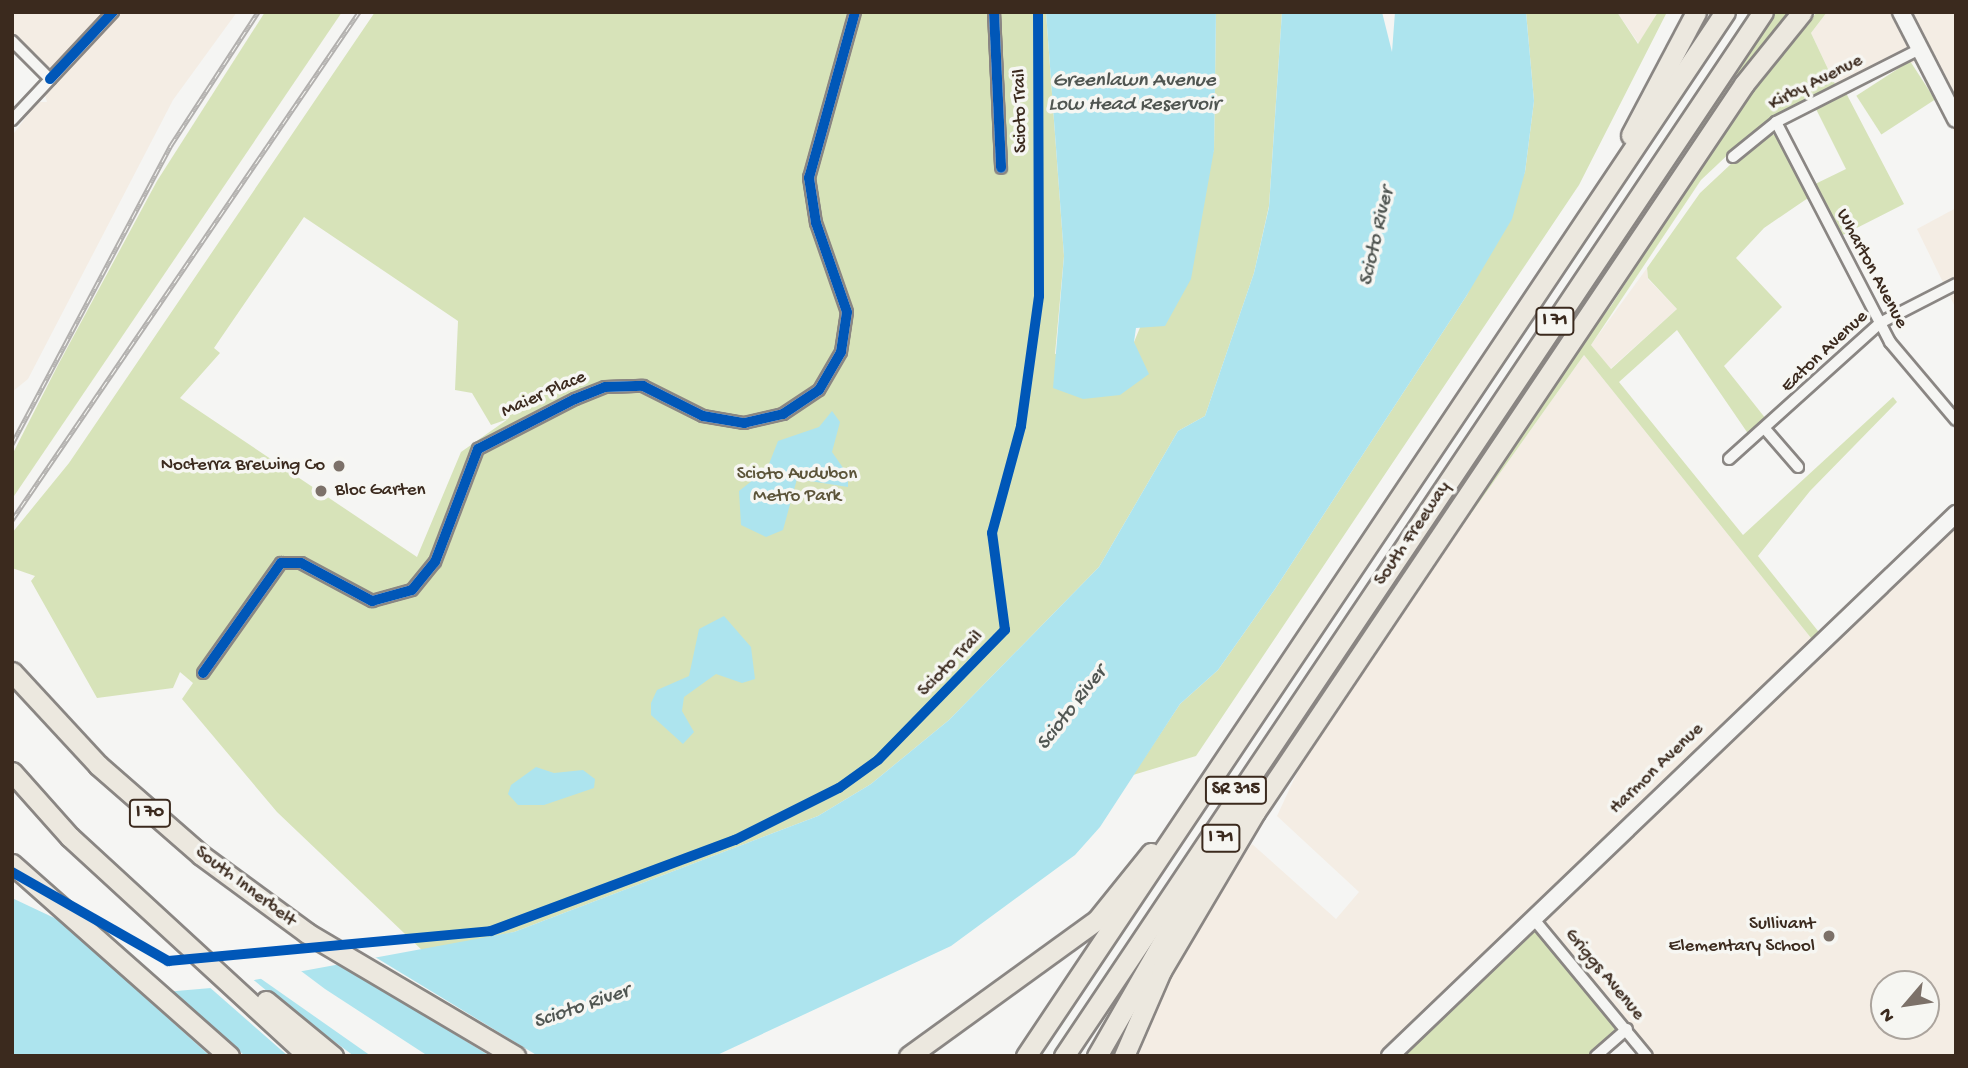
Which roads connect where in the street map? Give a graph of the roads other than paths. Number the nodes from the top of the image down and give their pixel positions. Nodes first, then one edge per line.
1 (113, 12) edge
2 (855, 12) edge
3 (995, 12) edge
4 (1696, 12) edge
5 (1725, 12) edge
6 (1763, 12) edge
7 (1802, 12) edge
8 (1901, 12) edge
9 (12, 41) edge
10 (1920, 49) junction
11 (50, 79) junction
12 (1956, 119) edge
13 (12, 120) edge
14 (1776, 122) junction
15 (1666, 155) junction
16 (1733, 157) dead end
17 (1000, 168) dead end
18 (1556, 266) junction
19 (1956, 284) edge
20 (1880, 323) junction
21 (1570, 342) junction
22 (1956, 420) edge
23 (1766, 430) junction
24 (1728, 459) dead end
25 (1798, 467) dead end
26 (1956, 514) edge
27 (1352, 625) junction
28 (12, 671) edge
29 (203, 673) dead end
30 (1250, 724) junction
31 (12, 772) edge
32 (12, 864) edge
33 (1532, 917) junction
34 (172, 932) junction
35 (1626, 1029) junction
36 (229, 1056) edge
37 (308, 1056) edge
38 (333, 1056) edge
39 (514, 1056) edge
40 (909, 1056) edge
41 (1027, 1056) edge
42 (1064, 1056) edge
43 (1097, 1056) edge
44 (1124, 1056) edge
45 (1390, 1056) edge
46 (1596, 1056) edge
47 (1647, 1056) edge

1 - 11 street
2 - 29 street, Maier Place
3 - 17 street
4 - 18 highway
5 - 18 highway, South Freeway / I 71
6 - 15 highway, South Freeway / I 71
7 - 21 highway
8 - 10 main road
9 - 11 street
10 - 12 main road
10 - 14 street, Kirby Avenue
11 - 13 street
14 - 16 street, Kirby Avenue
14 - 20 street, Wharton Avenue
15 - 21 highway
15 - 27 highway, South Freeway / I 71
18 - 30 highway, South Freeway / I 71
19 - 20 street, Eaton Avenue
20 - 22 street, Wharton Avenue
20 - 23 street, Eaton Avenue
21 - 44 highway
23 - 24 street, Eaton Avenue
23 - 25 street
26 - 33 main road, Harmon Avenue
27 - 42 highway, South Freeway / SR 315
27 - 43 highway, I 71
28 - 39 highway, South Innerbelt / I 70
30 - 40 highway, I 71
30 - 41 highway, South Freeway / SR 315
31 - 34 highway
32 - 36 highway
33 - 35 street, Griggs Avenue
33 - 45 main road, Harmon Avenue
34 - 37 highway
34 - 38 highway
35 - 46 street
35 - 47 street, Griggs Avenue

